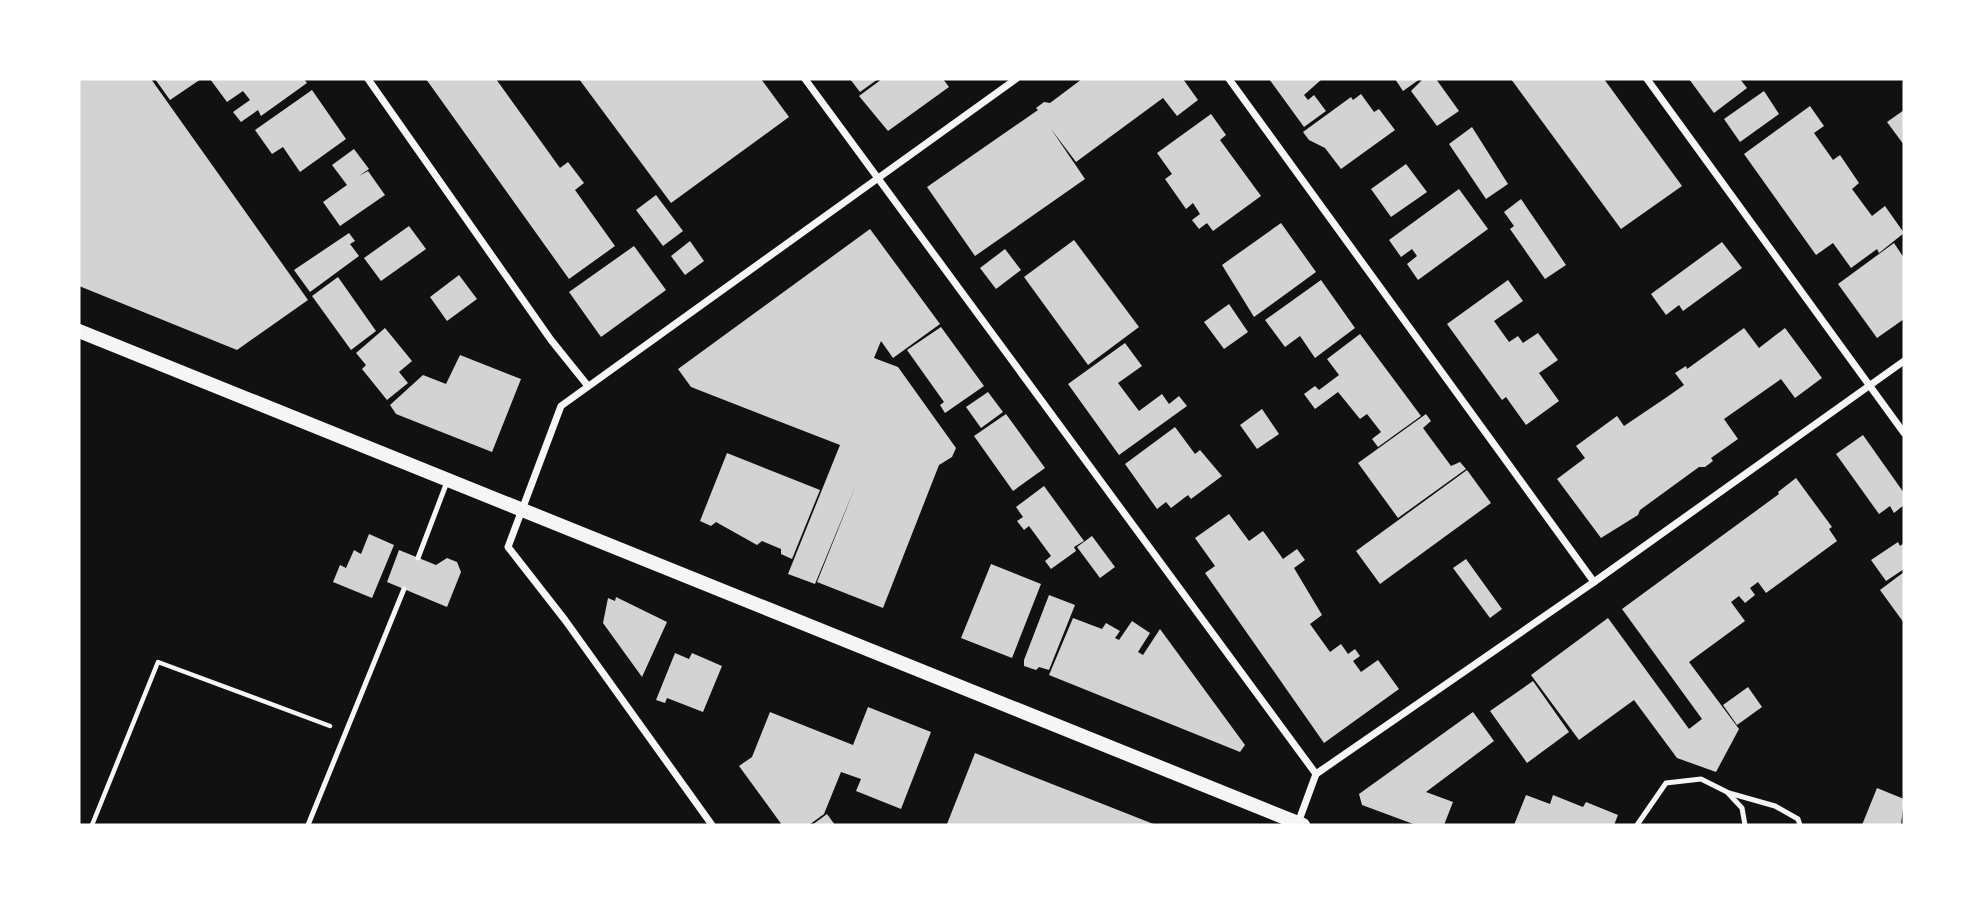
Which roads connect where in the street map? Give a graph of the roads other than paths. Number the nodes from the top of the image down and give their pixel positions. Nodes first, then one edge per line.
1 (368, 79) edge
2 (805, 79) edge
3 (1016, 79) edge
4 (1229, 79) edge
5 (1647, 79) edge
6 (877, 179) junction
7 (79, 331) edge
8 (1904, 360) edge
9 (1870, 385) junction
10 (588, 386) junction
11 (1904, 433) edge
12 (448, 478) junction
13 (521, 509) junction
14 (418, 558) dead end
15 (1594, 582) junction
16 (404, 589) dead end
17 (1316, 774) junction
18 (1727, 792) junction
19 (1301, 824) edge
20 (308, 825) edge
21 (712, 825) edge
22 (1637, 825) edge
23 (1745, 825) edge
24 (1800, 825) edge

1 - 10 street
2 - 6 street
3 - 6 street
4 - 15 street
5 - 9 street
6 - 10 street
6 - 17 street
7 - 12 main road
8 - 9 street
9 - 11 street
9 - 15 street
10 - 13 street
12 - 13 main road
12 - 14 lane
13 - 19 main road
13 - 21 street
15 - 17 street
16 - 20 lane
17 - 19 street
18 - 22 lane
18 - 23 lane
18 - 24 lane

